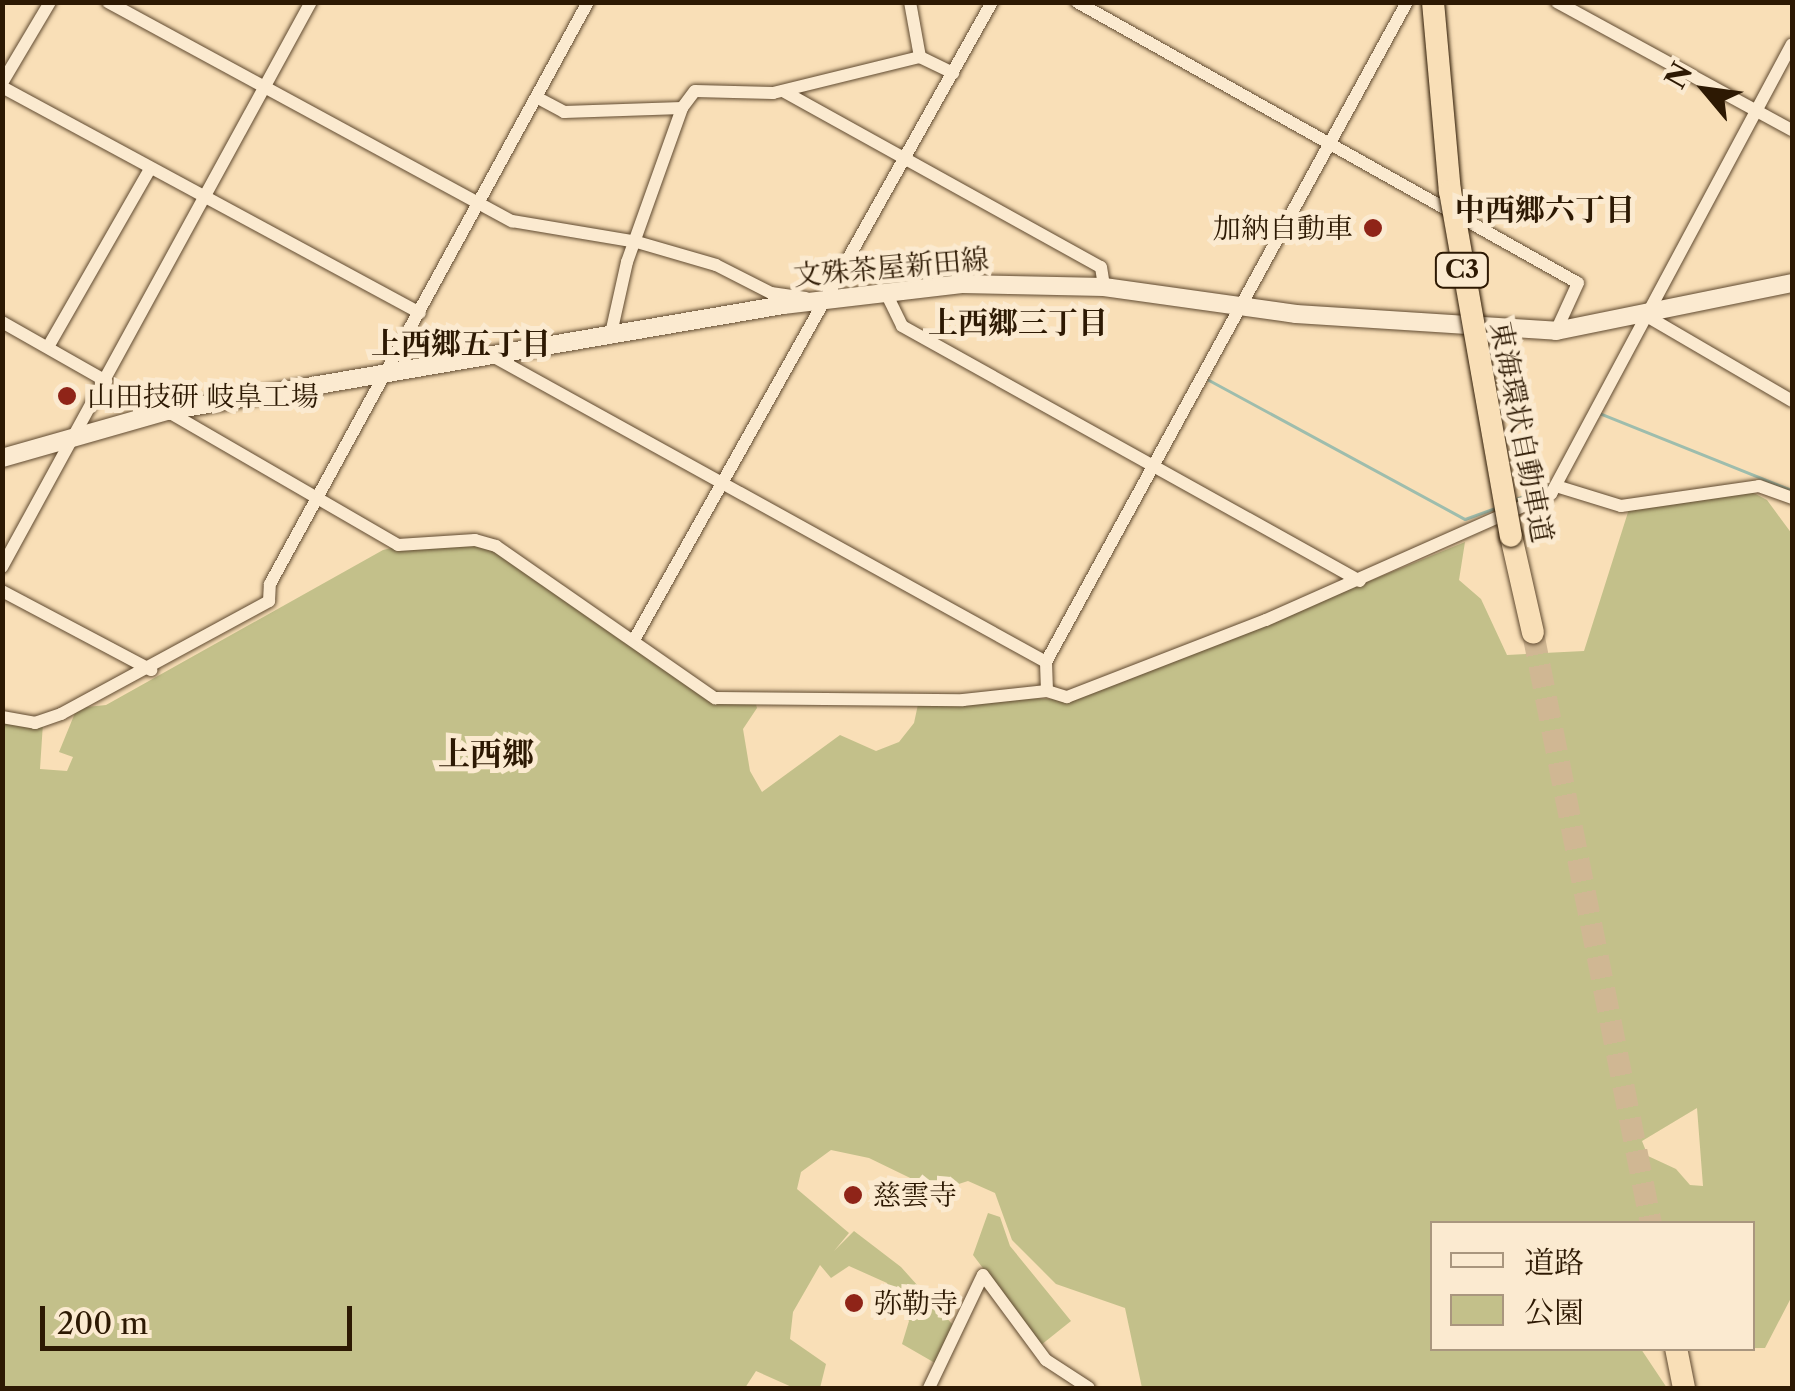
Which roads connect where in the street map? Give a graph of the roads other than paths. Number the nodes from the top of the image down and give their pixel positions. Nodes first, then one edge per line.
1 (50, 2) edge
2 (108, 2) edge
3 (311, 2) edge
4 (588, 2) edge
5 (910, 2) edge
6 (992, 2) edge
7 (1077, 2) edge
8 (1407, 2) edge
9 (1433, 2) edge
10 (1557, 2) edge
11 (1792, 44) edge
12 (920, 57) junction
13 (953, 73) junction
14 (2, 85) edge
15 (783, 91) junction
16 (266, 92) junction
17 (538, 98) junction
18 (682, 108) junction
19 (1758, 112) junction
20 (1792, 130) edge
21 (1329, 140) junction
22 (908, 158) junction
23 (150, 169) junction
24 (207, 198) junction
25 (478, 206) junction
26 (637, 242) junction
27 (1792, 283) edge
28 (1104, 287) junction
29 (887, 296) junction
30 (823, 301) junction
31 (1240, 307) junction
32 (420, 312) junction
33 (1644, 315) junction
34 (2, 322) edge
35 (1556, 331) junction
36 (610, 338) junction
37 (48, 347) junction
38 (496, 358) junction
39 (388, 376) junction
40 (106, 381) junction
41 (1792, 401) edge
42 (168, 411) junction
43 (74, 437) junction
44 (2, 458) edge
45 (1154, 466) junction
46 (724, 480) junction
47 (1556, 486) junction
48 (319, 498) junction
49 (1792, 498) edge
50 (2, 567) edge
51 (1360, 580) junction
52 (2, 590) edge
53 (1533, 633) tunnel mouth
54 (634, 640) junction
55 (1046, 662) junction
56 (151, 670) junction
57 (1048, 691) junction
58 (2, 717) edge
59 (1677, 1353) edge
60 (929, 1388) edge
61 (1089, 1388) edge
62 (1684, 1388) edge

1 - 14 street
2 - 16 street
3 - 16 street
4 - 17 street
5 - 12 street
6 - 13 street
7 - 21 street
8 - 21 street
9 - 53 highway, 東海環状自動車道 / C3, bridge
10 - 19 street
11 - 19 street
12 - 13 street
12 - 15 street
13 - 22 street
14 - 23 street
15 - 18 street
15 - 22 street
16 - 24 street
16 - 25 street
17 - 18 street
17 - 25 street
18 - 26 street
19 - 20 street
19 - 33 street
21 - 31 street
21 - 35 street
22 - 28 street
22 - 30 street
23 - 24 street
23 - 37 street
24 - 32 street
24 - 40 street
25 - 26 street
25 - 32 street
26 - 30 street
26 - 36 street
27 - 33 main road, 文殊茶屋新田線
28 - 29 main road, 文殊茶屋新田線
28 - 31 main road, 文殊茶屋新田線
29 - 30 main road, 文殊茶屋新田線
29 - 45 street
30 - 36 main road, 文殊茶屋新田線
30 - 46 street
31 - 35 main road, 文殊茶屋新田線
31 - 45 street
32 - 39 street
33 - 35 main road, 文殊茶屋新田線
33 - 41 street
33 - 47 street
34 - 37 street
36 - 38 main road, 文殊茶屋新田線
37 - 40 street
38 - 39 main road, 文殊茶屋新田線
38 - 46 street
39 - 42 main road, 文殊茶屋新田線
39 - 48 street
40 - 43 street
42 - 43 main road, 文殊茶屋新田線
42 - 48 street
43 - 44 main road, 文殊茶屋新田線
43 - 50 street
45 - 51 street
45 - 55 street
46 - 54 street
46 - 55 street
47 - 49 street
47 - 51 street
48 - 54 street
48 - 56 street
51 - 57 street
52 - 56 street
54 - 57 street
55 - 57 street
56 - 58 street
59 - 62 highway
60 - 61 street

